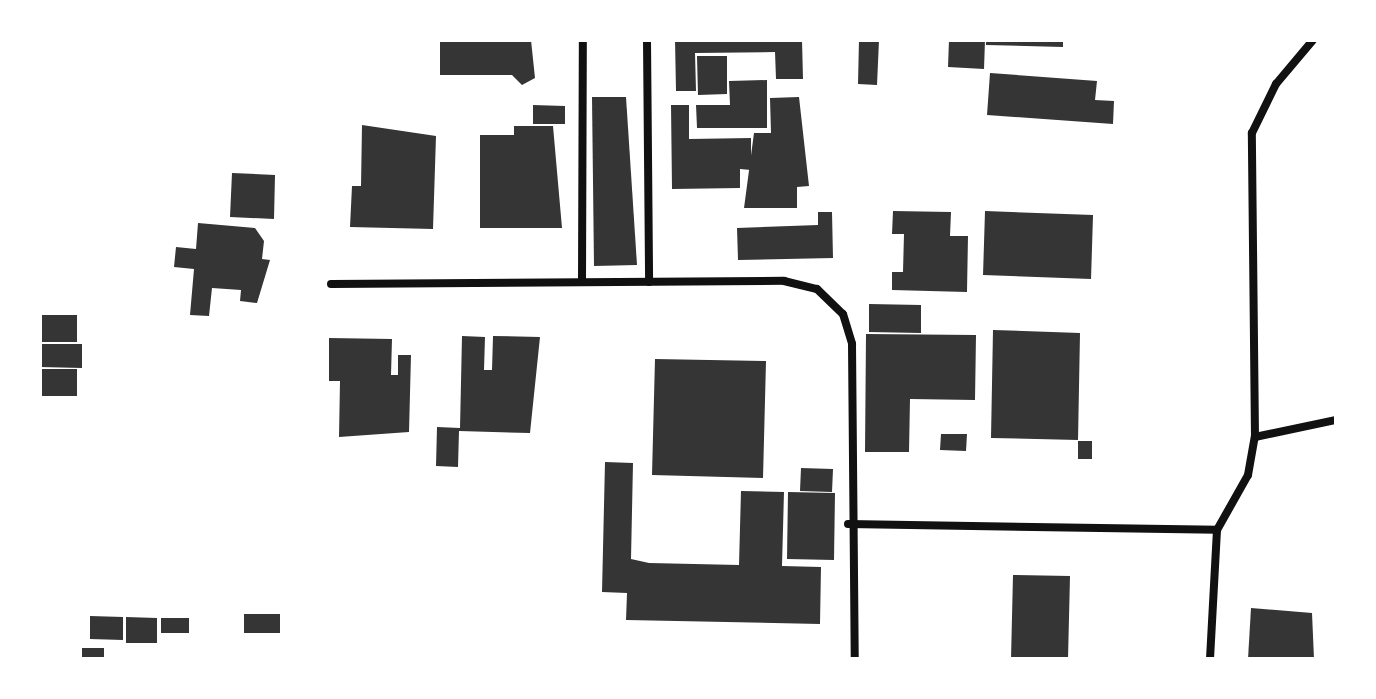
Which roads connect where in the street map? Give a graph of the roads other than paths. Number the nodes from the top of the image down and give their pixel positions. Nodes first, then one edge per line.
1 (583, 40) edge
2 (647, 40) edge
3 (1313, 40) edge
4 (582, 282) junction
5 (649, 282) junction
6 (331, 284) dead end
7 (1336, 420) edge
8 (1255, 437) junction
9 (848, 524) junction
10 (1217, 530) junction
11 (855, 659) edge
12 (1210, 659) edge

1 - 4 street
2 - 5 street
3 - 8 street
4 - 5 street
4 - 6 street
5 - 9 street
7 - 8 street
8 - 10 street
9 - 10 street
9 - 11 street
10 - 12 street

